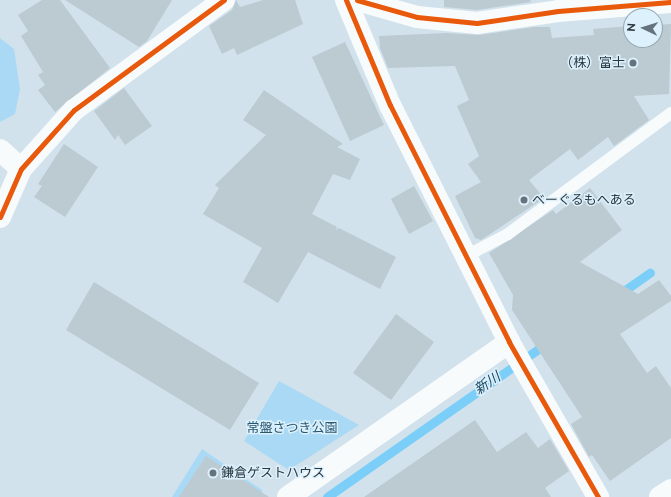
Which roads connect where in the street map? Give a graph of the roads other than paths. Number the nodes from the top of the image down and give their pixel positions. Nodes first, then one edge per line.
1 (224, 0) edge
2 (346, 0) edge
3 (357, 0) edge
4 (671, 2) edge
5 (671, 113) edge
6 (0, 150) edge
7 (21, 168) junction
8 (0, 217) edge
9 (466, 256) junction
10 (509, 342) junction
11 (671, 490) edge
12 (288, 497) edge
13 (598, 497) edge
14 (660, 497) edge

1 - 7 street
2 - 9 street
3 - 4 street
5 - 9 lane
6 - 7 street
7 - 8 street
9 - 10 street
10 - 12 street
10 - 13 street
11 - 14 street

